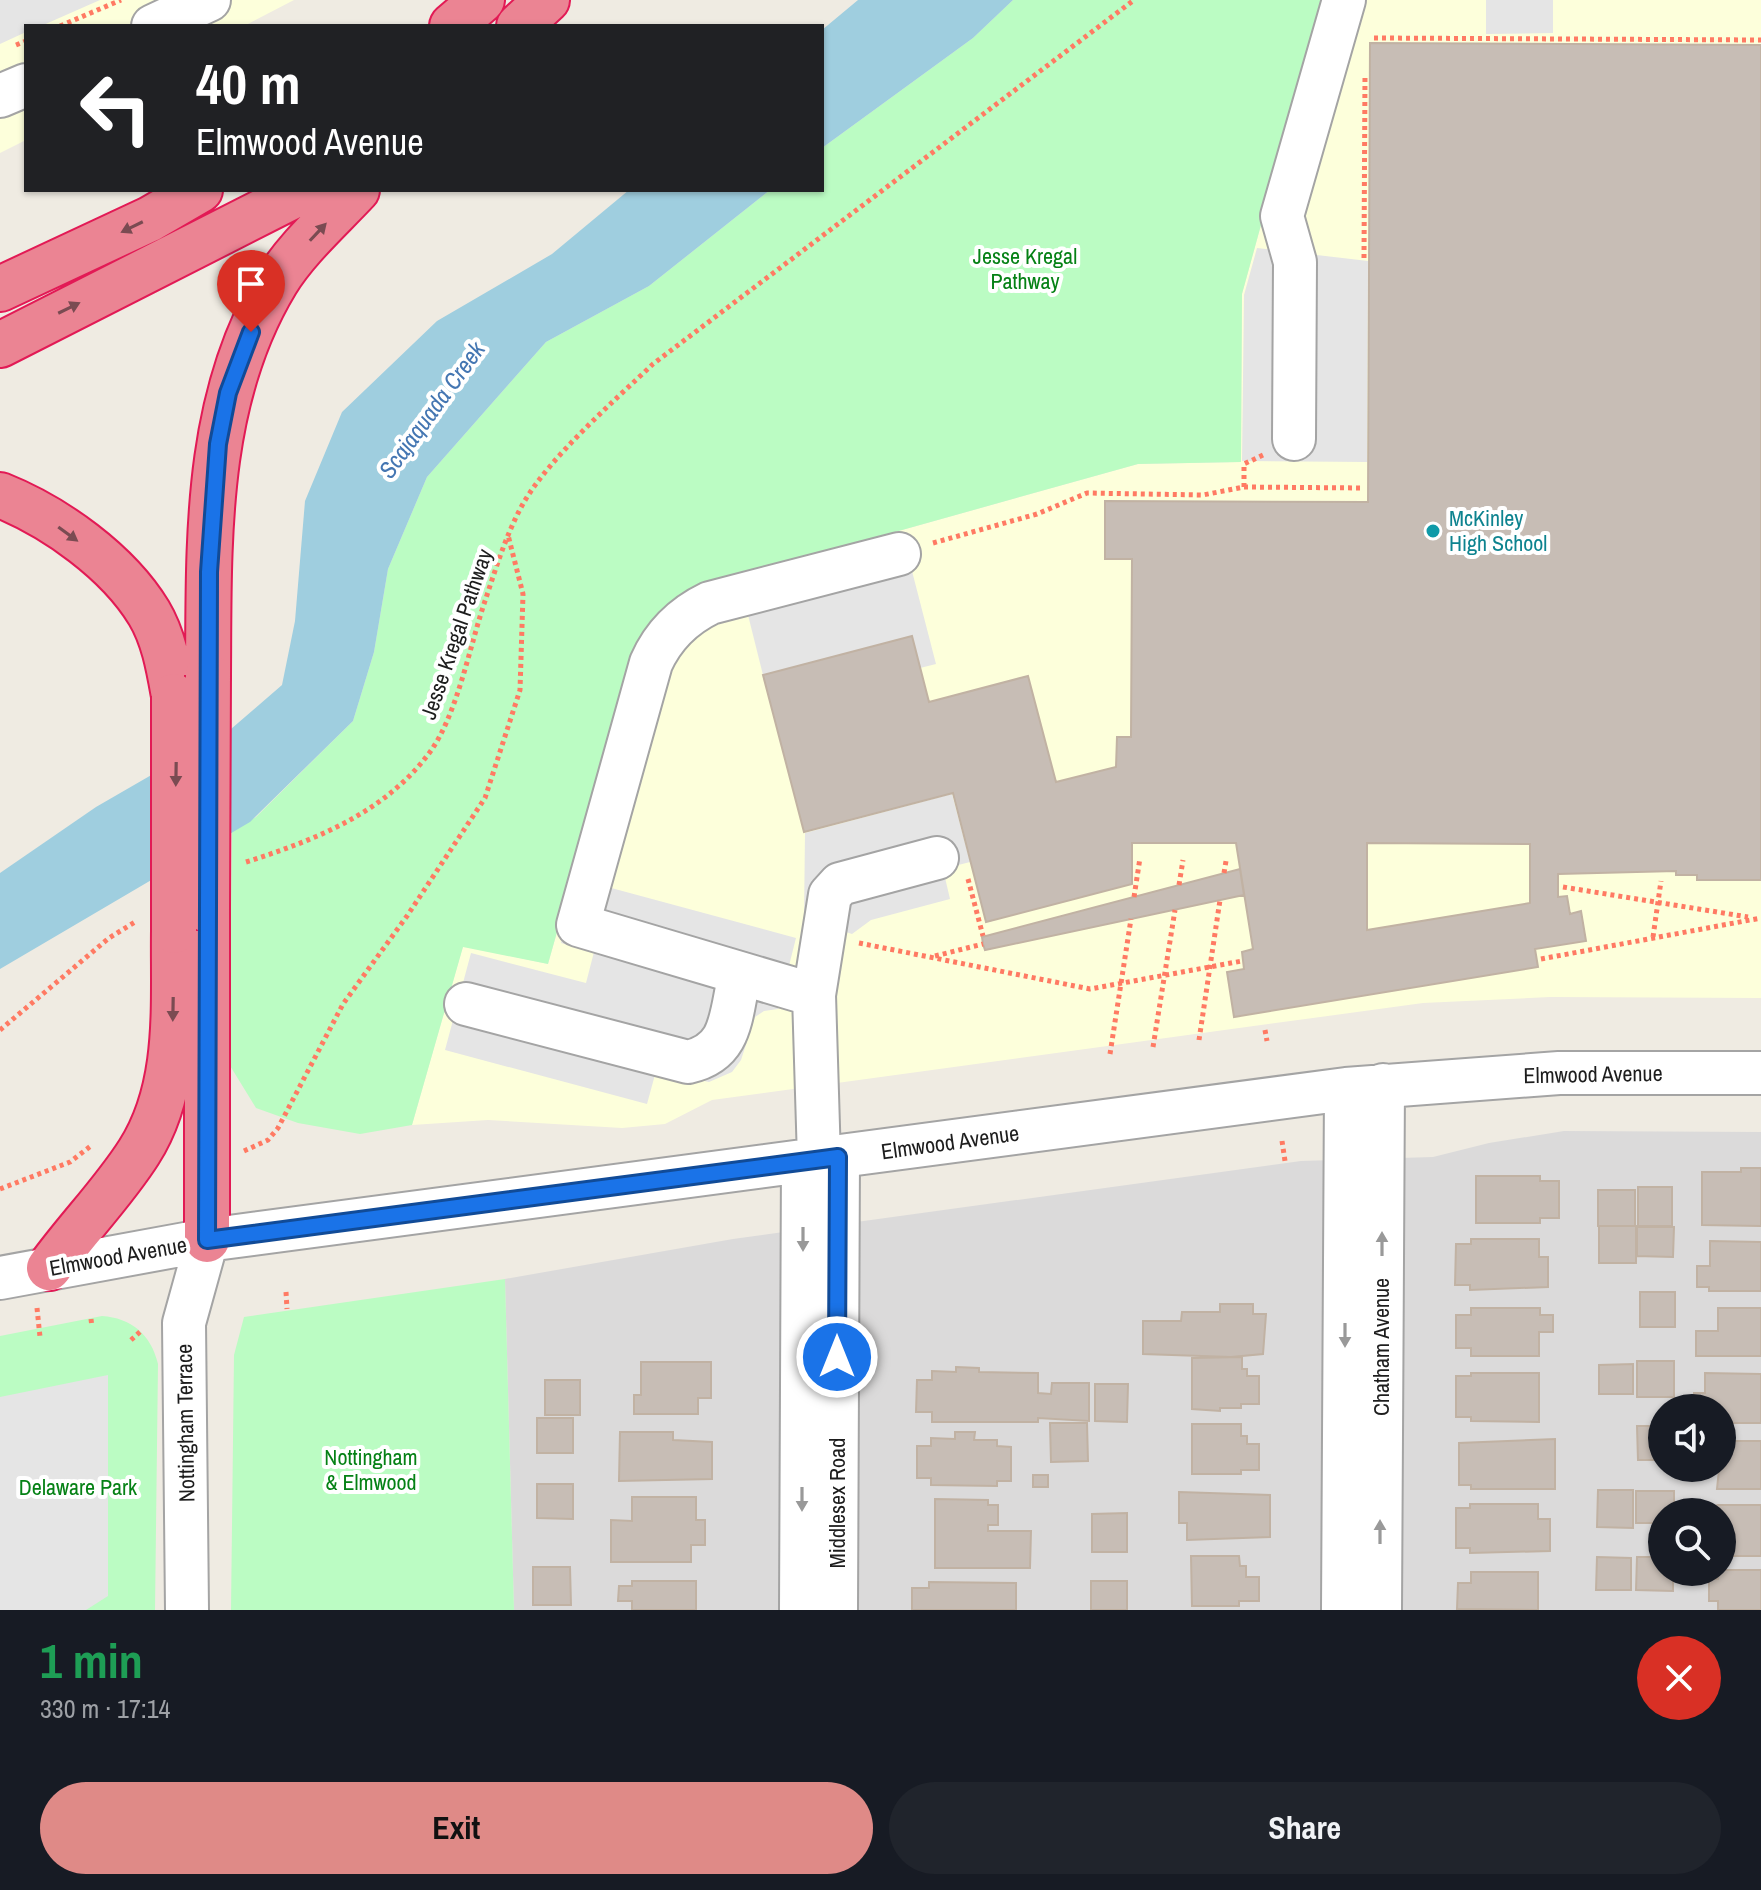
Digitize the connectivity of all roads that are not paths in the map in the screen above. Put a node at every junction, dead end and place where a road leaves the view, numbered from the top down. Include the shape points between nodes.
1 (209, 0) edge
2 (482, 0) edge
3 (547, 0) edge
4 (1344, 0) edge
5 (157, 24) edge
6 (454, 24) edge
7 (521, 24) edge
8 (24, 86) edge
9 (0, 96) edge
10 (197, 192) edge
11 (301, 192) edge
12 (355, 192) edge
13 (0, 289) edge
14 (0, 345) edge
15 (1294, 439) dead end
16 (0, 495) edge
17 (912, 550) road end
18 (191, 686) junction
19 (952, 864) road end
20 (176, 919) junction
21 (740, 974) junction
22 (814, 995) junction
23 (466, 1004) dead end
24 (1761, 1073) edge
25 (1364, 1087) junction
26 (820, 1159) junction
27 (207, 1240) junction
28 (49, 1268) junction
29 (0, 1278) edge
30 (187, 1610) edge
31 (801, 1610) edge
32 (836, 1610) edge
33 (1343, 1610) edge
34 (1380, 1610) edge

1 - 5 street
2 - 6 highway
3 - 7 highway
4 - 15 street via 1282,216 1295,262
8 - 9 street
10 -> 13 highway
14 -> 11 highway
18 -> 12 highway via 228,393 277,280
16 -> 18 highway via 49,520 123,579 150,614 166,654
17 - 21 street via 710,603 668,634 651,663 578,925
18 - 20 highway, bridge
19 - 22 street via 840,884 830,895
20 - 27 highway
20 -> 28 highway via 173,1043 164,1098 140,1151
21 - 22 street
21 - 23 street via 723,1043 706,1058 688,1062
22 - 26 street
24 - 25 street, Elmwood Avenue via 1559,1073
25 - 26 street, Elmwood Avenue
25 -> 33 street, Chatham Avenue
34 -> 25 street, Chatham Avenue
26 - 27 street, Elmwood Avenue
26 -> 31 street, Middlesex Road
26 - 32 street, Middlesex Road
27 - 28 street, Elmwood Avenue
27 - 30 street, Nottingham Terrace via 184,1323
28 - 29 street, Elmwood Avenue

